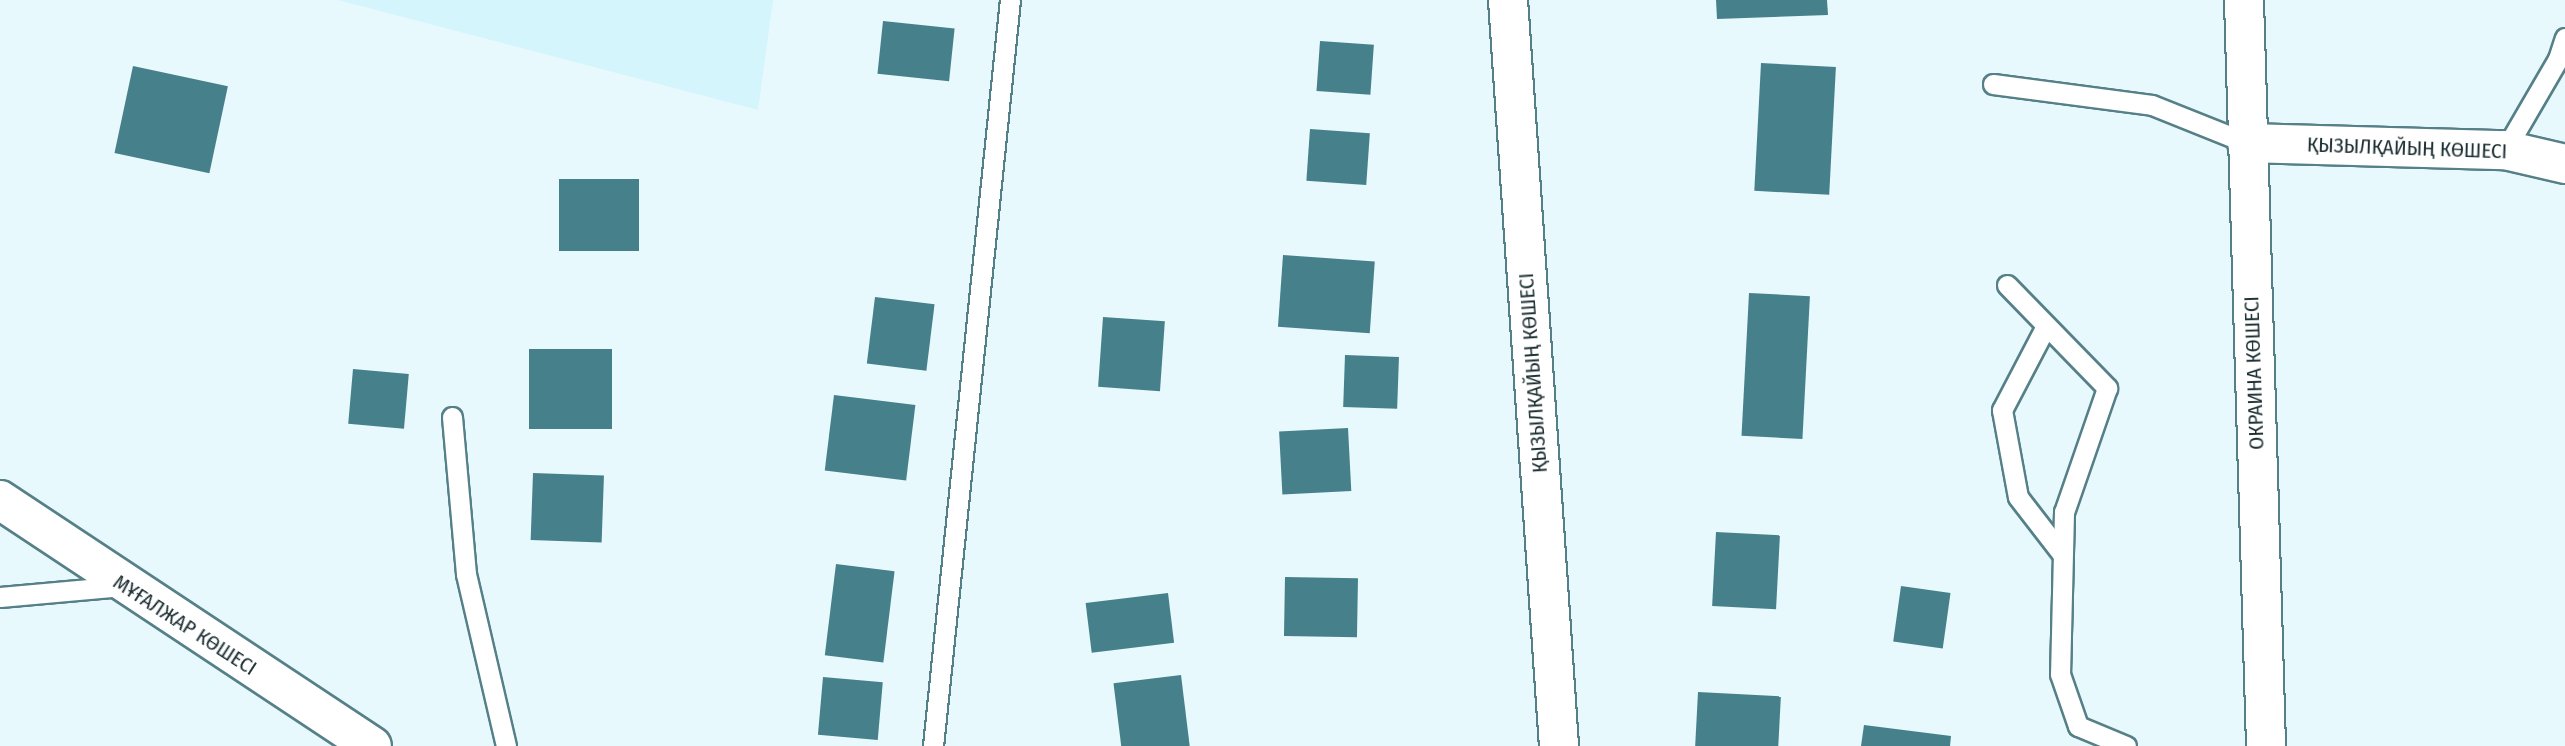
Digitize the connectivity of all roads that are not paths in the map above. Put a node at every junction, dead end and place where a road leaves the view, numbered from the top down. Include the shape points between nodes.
1 (1010, 0) edge
2 (1508, 0) edge
3 (2244, 0) edge
4 (2565, 38) edge
5 (1993, 84) dead end
6 (2247, 144) junction
7 (2505, 150) junction
8 (2565, 164) edge
9 (2007, 285) dead end
10 (2046, 326) junction
11 (452, 417) dead end
12 (0, 500) edge
13 (2062, 554) junction
14 (124, 586) junction
15 (0, 597) edge
16 (372, 746) edge
17 (506, 746) edge
18 (933, 746) edge
19 (1559, 746) edge
20 (2126, 746) edge
21 (2266, 746) edge

1 - 18 lane
2 - 19 street, ҚЫЗЫЛҚАЙЫҢ КӨШЕСІ
3 - 6 street, ОКРАИНА КӨШЕСІ
4 - 7 lane via 2558,59
5 - 6 lane via 2152,105
6 - 7 street, ҚЫЗЫЛҚАЙЫҢ КӨШЕСІ
6 - 21 street, ОКРАИНА КӨШЕСІ
7 - 8 street, ҚЫЗЫЛҚАЙЫҢ КӨШЕСІ
9 - 10 lane
10 - 13 lane via 2002,410 2018,497
10 - 13 lane via 2107,388 2064,512
11 - 17 lane via 467,574
12 - 14 street, МҰҒАЛЖАР КӨШЕСІ
13 - 20 lane via 2060,674 2078,726
14 - 15 lane
14 - 16 street, МҰҒАЛЖАР КӨШЕСІ

